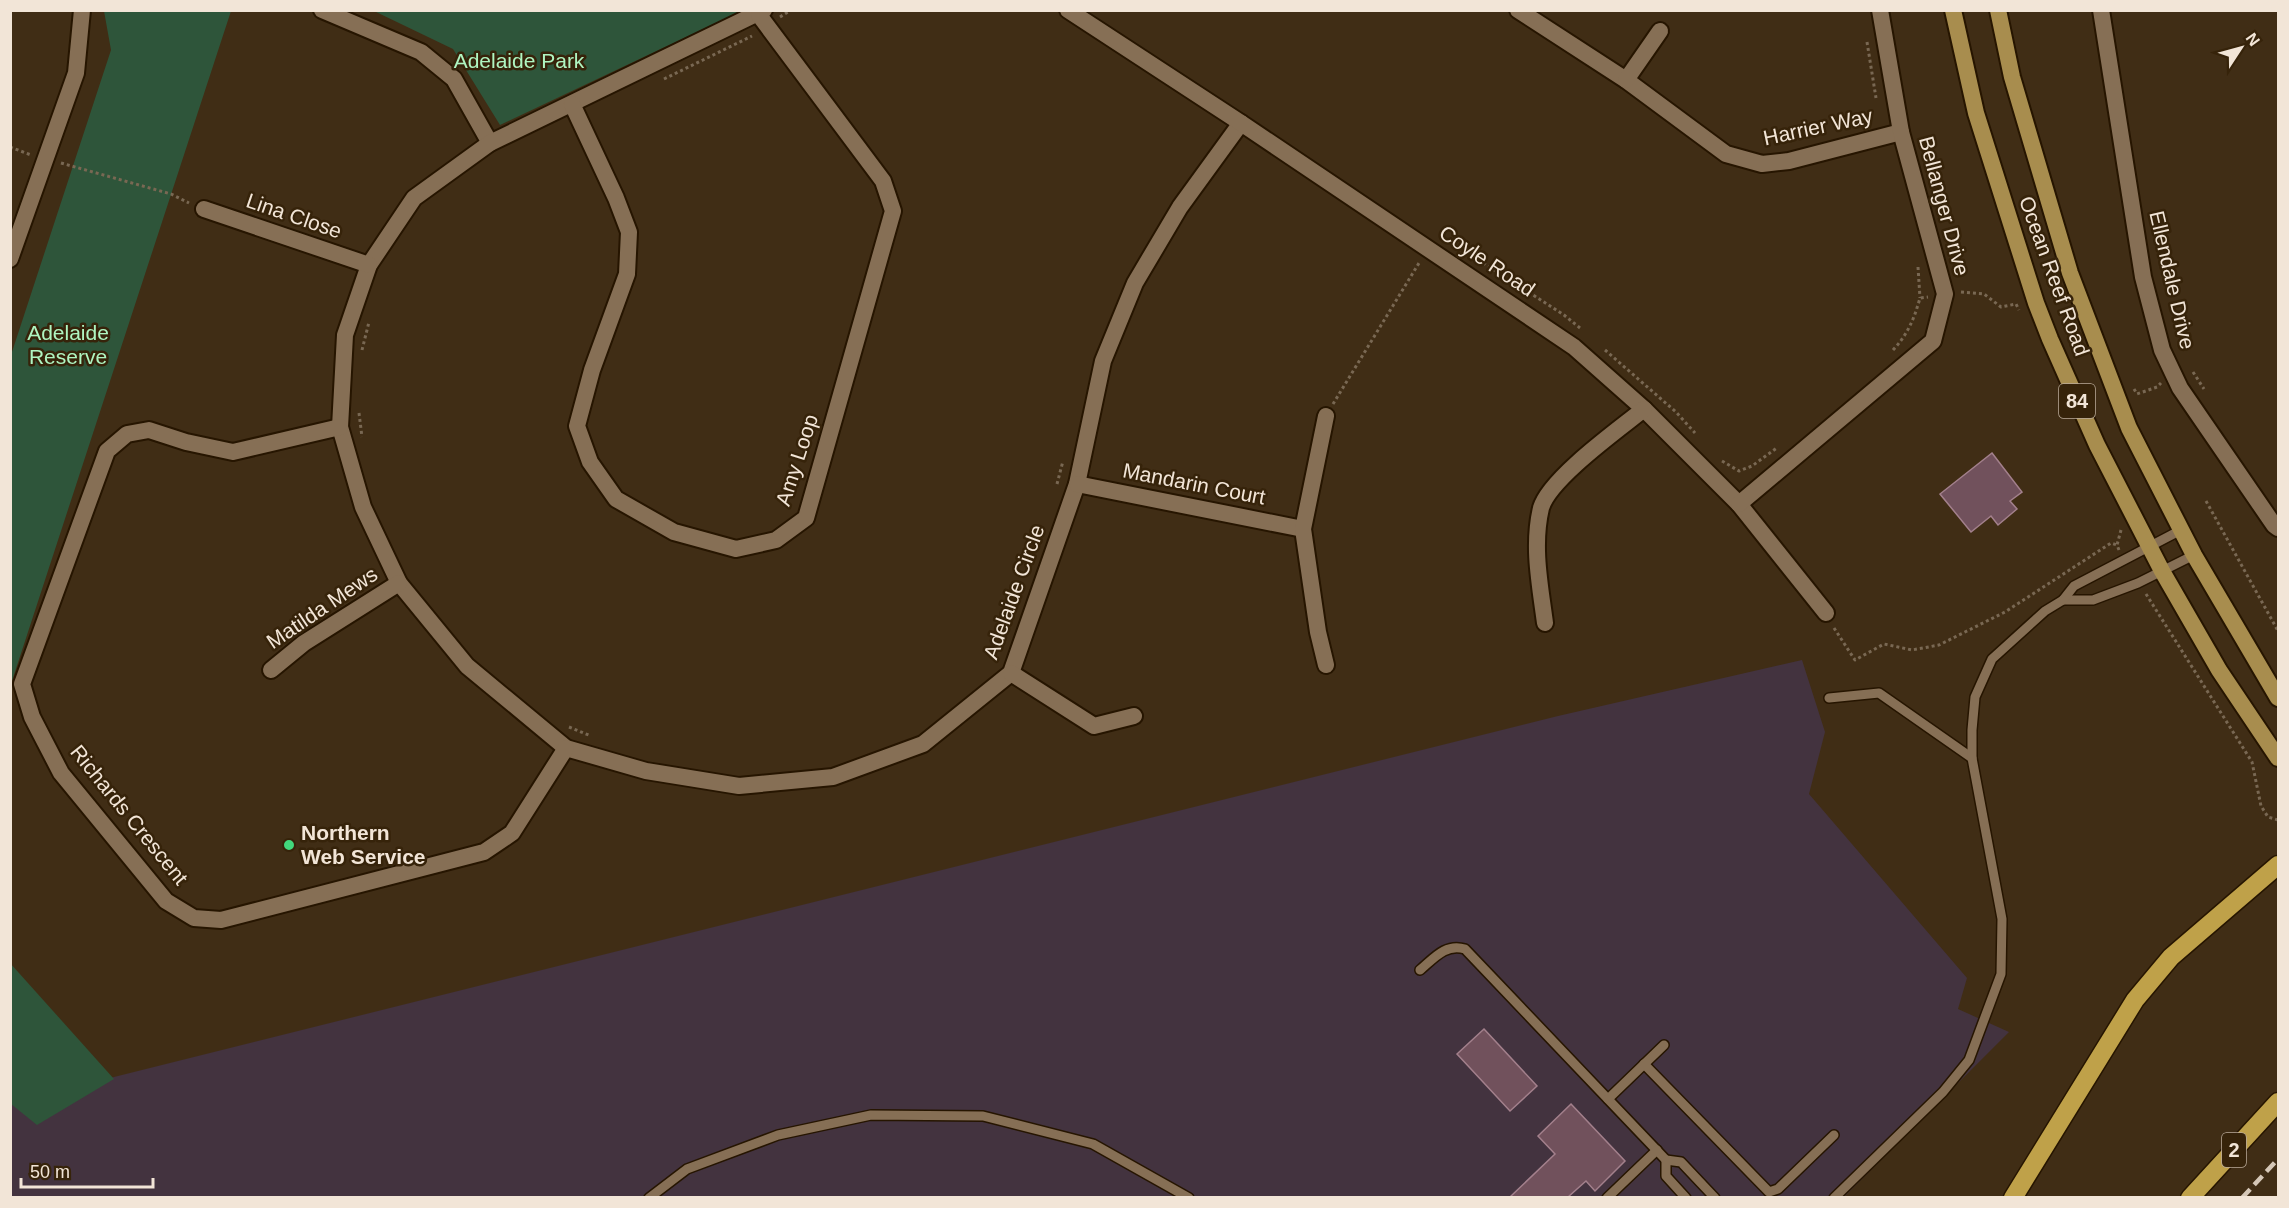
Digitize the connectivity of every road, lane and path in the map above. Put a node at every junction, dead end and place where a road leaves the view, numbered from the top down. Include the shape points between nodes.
1 (82, 10) edge
2 (322, 10) edge
3 (791, 10) edge
4 (1068, 10) edge
5 (1518, 10) edge
6 (1880, 10) edge
7 (1953, 10) edge
8 (1998, 10) edge
9 (2101, 10) edge
10 (764, 17) edge
11 (1660, 31) dead end
12 (662, 80) dead end
13 (1626, 80) junction
14 (572, 104) junction
15 (1241, 123) junction
16 (1901, 132) junction
17 (490, 143) junction
18 (10, 147) edge
19 (47, 160) junction
20 (204, 210) joint
21 (1428, 249) junction
22 (1466, 252) dead end
23 (10, 259) edge
24 (369, 265) junction
25 (1945, 294) junction
26 (2020, 312) dead end
27 (369, 322) dead end
28 (1587, 334) dead end
29 (1602, 347) dead end
30 (361, 356) dead end
31 (1887, 356) dead end
32 (2166, 378) dead end
33 (2132, 386) dead end
34 (358, 407) dead end
35 (1644, 409) junction
36 (1326, 416) joint
37 (340, 427) junction
38 (1697, 436) dead end
39 (1786, 441) dead end
40 (363, 447) dead end
41 (1065, 452) dead end
42 (1720, 460) dead end
43 (1077, 484) junction
44 (1057, 485) dead end
45 (2206, 501) dead end
46 (1739, 504) junction
47 (2122, 527) dead end
48 (2278, 528) edge
49 (1303, 529) junction
50 (2181, 530) junction
51 (2149, 547) junction
52 (2194, 555) junction
53 (2162, 571) junction
54 (399, 583) junction
55 (2063, 600) junction
56 (2150, 600) dead end
57 (1826, 613) joint
58 (1545, 623) dead end
59 (2278, 631) edge
60 (1326, 665) dead end
61 (271, 670) dead end
62 (1011, 673) junction
63 (2278, 697) edge
64 (1829, 698) dead end
65 (1134, 716) dead end
66 (563, 723) dead end
67 (592, 736) dead end
68 (566, 748) junction
69 (1972, 758) junction
70 (2278, 758) edge
71 (2278, 820) edge
72 (2278, 863) edge
73 (1420, 970) dead end
74 (1664, 1045) dead end
75 (1644, 1064) junction
76 (1608, 1099) junction
77 (2278, 1102) edge
78 (1834, 1135) dead end
79 (1657, 1150) junction
80 (1666, 1160) junction
81 (649, 1197) edge
82 (1189, 1197) edge
83 (1607, 1197) edge
84 (1686, 1197) edge
85 (1715, 1197) edge
86 (1834, 1197) edge
87 (2013, 1197) edge
88 (2190, 1197) edge

1 - 19 street via 76,73
2 - 17 street via 421,52 454,79
3 - 10 path
4 - 15 street, Coyle Road
5 - 13 street, Harrier Way
6 - 16 street, Bellanger Drive
7 - 51 main road, Ocean Reef Road / 84 via 1976,113 2036,303 2097,446
8 - 50 main road, Ocean Reef Road / 84 via 2012,77 2070,273 2129,428
9 - 48 street, Ellendale Drive via 2143,277 2162,350 2180,387
10 - 12 path via 747,39
10 - 14 street, Adelaide Circle
10 - 14 street, Amy Loop via 883,181 893,211 806,518 776,540 736,549 674,532 616,499 590,462 577,426 592,370 627,274 629,232
11 - 13 street
13 - 16 street, Harrier Way via 1726,154 1762,164 1789,161
14 - 17 street, Adelaide Circle
15 - 21 street, Coyle Road
15 - 43 street, Adelaide Circle via 1180,207 1135,283 1102,361
16 - 25 street, Bellanger Drive
17 - 24 street, Adelaide Circle via 414,198
18 - 19 path
19 - 20 path via 171,194
19 - 23 street
20 - 24 street, Lina Close
21 - 35 street, Coyle Road via 1574,347
21 - 36 path
22 - 28 path
24 - 37 street, Adelaide Circle via 345,335
25 - 26 path via 1984,294 2001,307 2016,304
25 - 31 path via 1920,298 1914,320
25 - 46 street, Bellanger Drive via 1933,341
27 - 30 path
29 - 38 path via 1676,412
32 - 33 path via 2157,387 2137,394
34 - 40 path
35 - 46 street, Coyle Road
35 - 58 street via 1573,466 1542,506 1536,557
36 - 49 street
37 - 54 street, Adelaide Circle via 363,507
37 - 68 street, Richards Crescent via 233,452 149,430 127,434 107,451 22,684 32,717 61,772 166,901 194,918 221,920 484,852 512,833
39 - 42 path via 1739,471
41 - 44 path
43 - 49 street, Mandarin Court
43 - 62 street, Adelaide Circle
45 - 59 path
46 - 57 street, Coyle Road
47 - 57 path via 2118,545 2111,543 2004,612 1939,645 1912,650 1884,644 1855,660
49 - 60 street
50 - 51 lane
50 - 52 main road, Ocean Reef Road / 84
51 - 53 main road, Ocean Reef Road / 84
51 - 55 lane via 2074,586
52 - 53 lane
52 - 63 main road, Ocean Reef Road / 84
53 - 55 lane via 2093,600
53 - 70 main road, Ocean Reef Road / 84 via 2219,670
54 - 61 street, Matilda Mews via 304,643
54 - 68 street, Adelaide Circle via 467,666
55 - 69 lane via 1992,658 1975,697
56 - 71 path via 2252,762 2261,806 2268,818
62 - 65 street via 1094,726
62 - 68 street, Adelaide Circle via 923,744 833,777 739,786 646,771
64 - 69 lane via 1879,693
66 - 67 path
69 - 86 lane via 2002,919 2001,974 1969,1060 1943,1092
72 - 87 highway via 2171,957 2135,1000
73 - 76 lane via 1448,948 1465,949
74 - 75 lane
75 - 76 lane
75 - 78 lane via 1769,1192 1778,1189
76 - 79 lane
77 - 88 highway, 2
79 - 80 lane
79 - 83 lane
80 - 84 lane via 1666,1176
80 - 85 lane via 1681,1162
81 - 82 lane via 687,1169 778,1135 871,1115 983,1116 1093,1144

